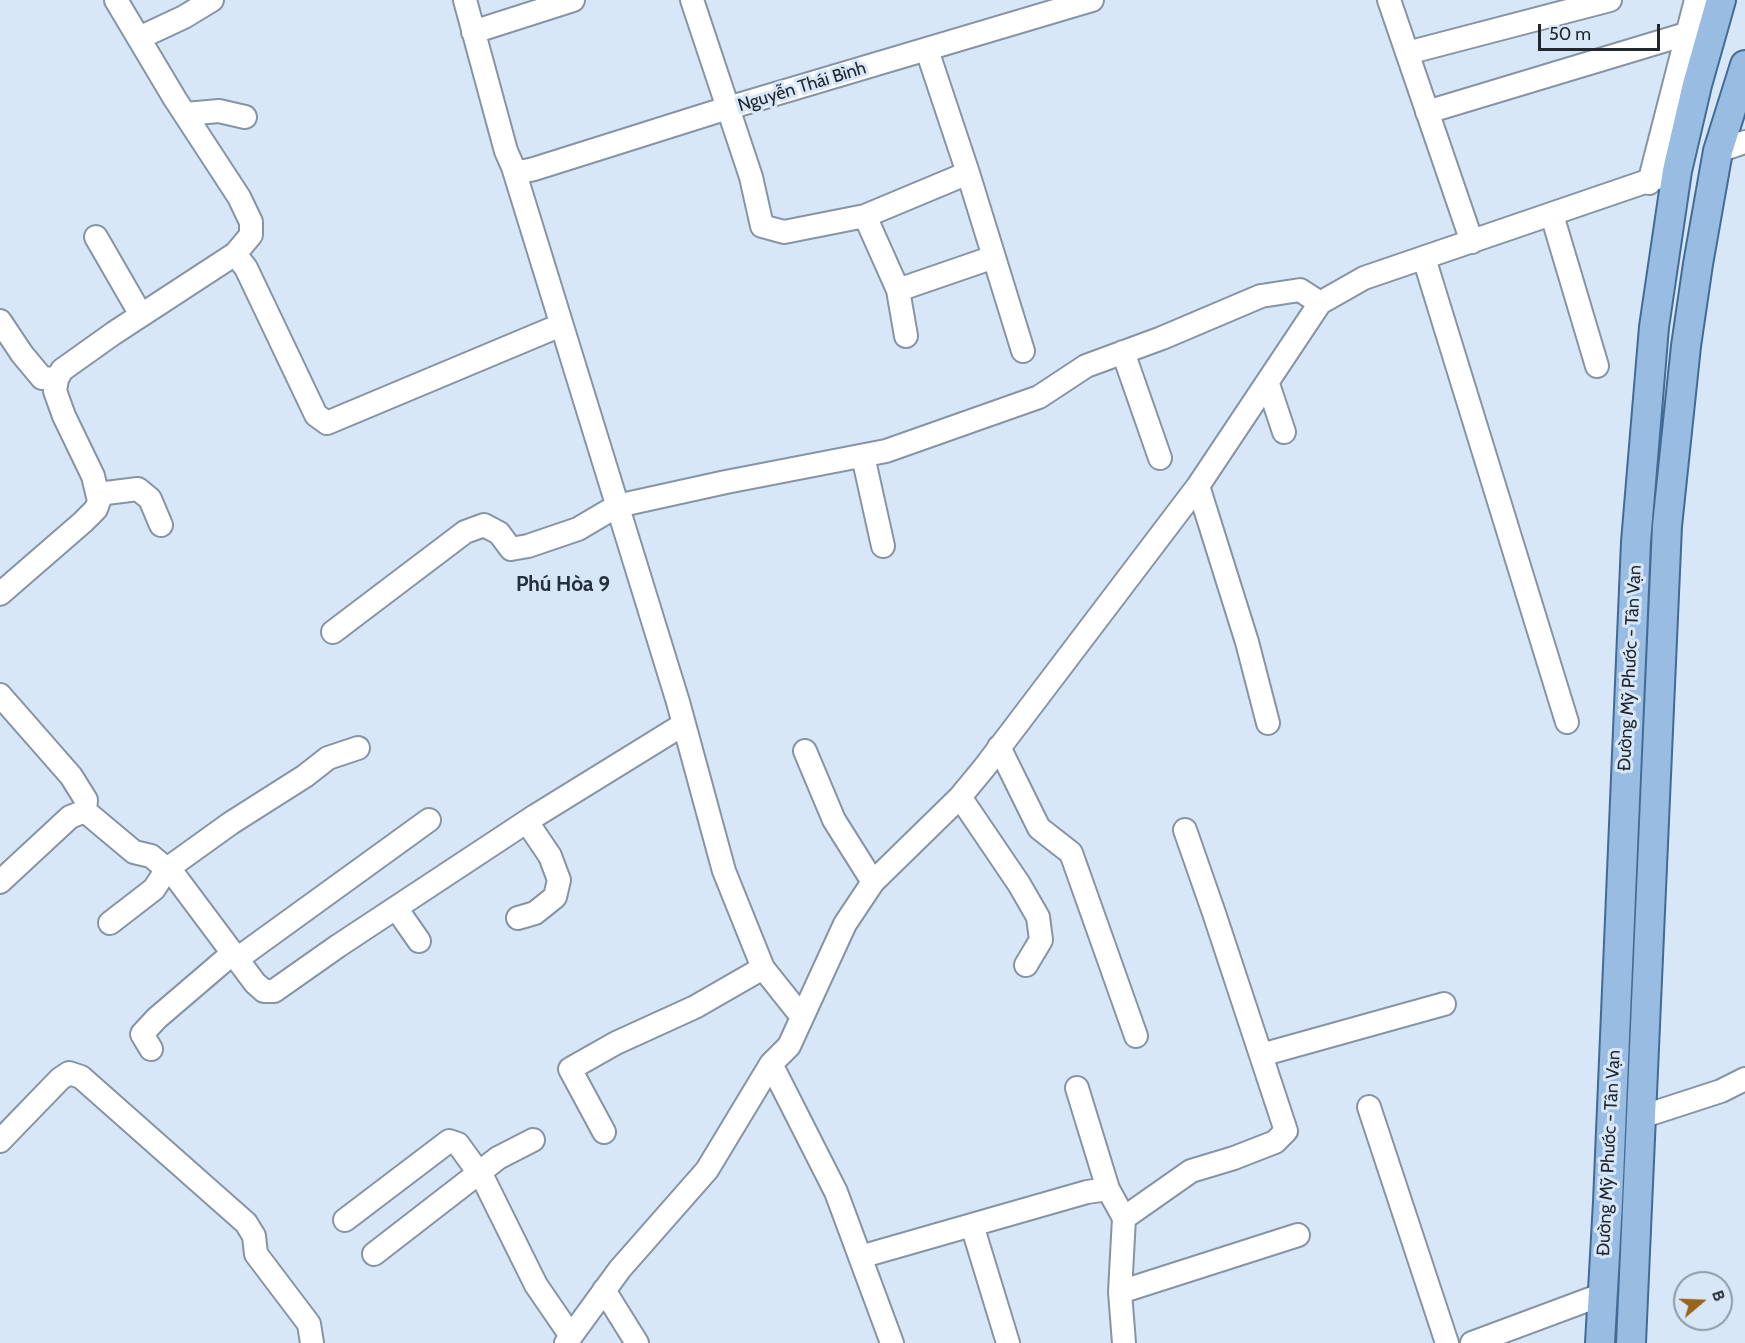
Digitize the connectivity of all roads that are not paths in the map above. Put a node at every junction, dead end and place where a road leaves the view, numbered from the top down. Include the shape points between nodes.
1 (116, 0) edge
2 (212, 0) edge
3 (465, 0) edge
4 (573, 0) edge
5 (692, 0) edge
6 (1092, 0) edge
7 (1389, 0) edge
8 (1610, 0) edge
9 (1696, 0) edge
10 (1721, 0) edge
11 (473, 32) junction
12 (1686, 34) junction
13 (139, 38) junction
14 (927, 50) junction
15 (1407, 53) junction
16 (1745, 65) edge
17 (728, 108) junction
18 (1427, 112) junction
19 (185, 114) junction
20 (245, 117) dead end
21 (1745, 142) edge
22 (1718, 151) junction
23 (513, 167) junction
24 (1677, 171) junction
25 (968, 173) junction
26 (1649, 183) junction
27 (1552, 215) junction
28 (865, 216) junction
29 (96, 237) dead end
30 (1472, 242) junction
31 (235, 254) junction
32 (994, 257) junction
33 (1424, 258) junction
34 (897, 290) junction
35 (1320, 303) junction
36 (141, 315) junction
37 (0, 321) edge
38 (561, 325) junction
39 (906, 336) dead end
40 (1023, 351) dead end
41 (1124, 352) junction
42 (1597, 366) dead end
43 (57, 379) junction
44 (1268, 384) junction
45 (1284, 432) dead end
46 (863, 456) junction
47 (1160, 458) dead end
48 (1198, 486) junction
49 (98, 494) junction
50 (617, 506) junction
51 (161, 525) dead end
52 (883, 546) dead end
53 (0, 594) edge
54 (333, 632) dead end
55 (0, 695) edge
56 (1567, 722) dead end
57 (1269, 723) dead end
58 (684, 724) junction
59 (999, 747) junction
60 (358, 748) dead end
61 (805, 751) dead end
62 (960, 796) junction
63 (85, 811) junction
64 (429, 820) dead end
65 (527, 822) junction
66 (1185, 830) dead end
67 (167, 869) junction
68 (0, 882) edge
69 (873, 882) junction
70 (396, 908) junction
71 (518, 918) dead end
72 (110, 923) dead end
73 (419, 941) dead end
74 (235, 956) junction
75 (1026, 965) dead end
76 (763, 968) junction
77 (1444, 1004) dead end
78 (802, 1017) junction
79 (1136, 1036) dead end
80 (151, 1049) dead end
81 (1262, 1055) junction
82 (771, 1064) junction
83 (1745, 1079) edge
84 (1077, 1088) dead end
85 (1369, 1107) dead end
86 (1641, 1117) junction
87 (604, 1132) dead end
88 (533, 1140) dead end
89 (0, 1141) edge
90 (479, 1173) junction
91 (1108, 1189) junction
92 (1124, 1218) junction
93 (345, 1220) dead end
94 (972, 1225) junction
95 (1298, 1235) dead end
96 (374, 1254) dead end
97 (860, 1257) junction
98 (604, 1290) junction
99 (1120, 1292) junction
100 (1602, 1295) junction
101 (568, 1339) edge
102 (312, 1343) edge
103 (637, 1343) edge
104 (892, 1343) edge
105 (1008, 1343) edge
106 (1124, 1343) edge
107 (1447, 1343) edge
108 (1472, 1343) edge
109 (1600, 1343) edge
110 (1631, 1343) edge

1 - 13 street
2 - 13 street
3 - 11 street
4 - 11 street
5 - 17 street
6 - 14 street, Nguyễn Thái Bình
7 - 15 street
8 - 15 street
9 - 12 street
10 - 24 main road, Đường Mỹ Phước - Tân Vạn
11 - 23 street
12 - 18 street
12 - 26 street
13 - 19 street
14 - 17 street, Nguyễn Thái Bình
14 - 25 street
15 - 18 street
16 - 22 main road, Đường Mỹ Phước - Tân Vạn
17 - 23 street, Nguyễn Thái Bình via 534,169 521,172
17 - 28 street via 762,226 784,232
18 - 30 street
19 - 20 street via 219,111
19 - 31 street via 251,222 251,235
21 - 22 street
22 - 86 main road, Đường Mỹ Phước - Tân Vạn via 1686,346 1667,526
23 - 38 street
24 - 26 street
24 - 100 main road, Đường Mỹ Phước - Tân Vạn via 1654,327 1636,542
25 - 28 street
25 - 32 street
26 - 27 street
27 - 30 street
27 - 42 street
28 - 34 street
29 - 36 street
30 - 33 street
31 - 36 street
31 - 38 street via 246,268 316,416 327,423
32 - 34 street
32 - 40 street
33 - 35 street via 1364,278
33 - 56 street
34 - 39 street
35 - 41 street via 1300,290 1261,296
35 - 44 street
36 - 43 street via 74,360
37 - 43 street via 42,378
38 - 50 street
41 - 46 street via 1086,366 1039,397
41 - 47 street
43 - 49 street via 55,392
44 - 45 street
44 - 48 street
46 - 50 street
46 - 52 street
48 - 57 street
48 - 59 street
49 - 51 street via 138,489 150,499
49 - 53 street via 96,509
50 - 54 street via 578,528 511,549 499,533 484,525 465,532
50 - 58 street
55 - 63 street via 71,776 86,800
58 - 65 street
58 - 76 street via 724,871
59 - 62 street
59 - 79 street via 1039,828 1071,853
60 - 67 street via 328,758
61 - 69 street via 834,820
62 - 69 street
62 - 75 street via 1038,917 1041,940
63 - 67 street via 134,852 151,856
63 - 68 street via 70,817
64 - 74 street
65 - 70 street
65 - 71 street via 550,856 559,880 555,897 535,913
66 - 81 street
67 - 72 street via 154,889
67 - 74 street
69 - 78 street via 845,924
70 - 73 street
70 - 74 street via 274,991 264,991 255,983
74 - 80 street via 142,1034
76 - 78 street
76 - 87 street via 696,1007 570,1068
77 - 81 street
78 - 82 street via 789,1046
81 - 92 street via 1286,1131 1275,1142 1191,1171
82 - 97 street via 836,1192
82 - 98 street via 707,1170
83 - 86 street via 1721,1091
84 - 91 street
85 - 107 street
86 - 110 main road, Đường Mỹ Phước - Tân Vạn
88 - 90 street
89 - 102 street via 60,1079 69,1074 81,1077 246,1223 254,1236 256,1254 309,1324
90 - 93 street via 458,1144 448,1141
90 - 96 street
90 - 101 street
91 - 92 street
91 - 94 street
92 - 99 street
94 - 97 street
94 - 105 street
95 - 99 street
97 - 104 street
98 - 101 street
98 - 103 street
99 - 106 street
100 - 108 street
100 - 109 main road, Đường Mỹ Phước - Tân Vạn

